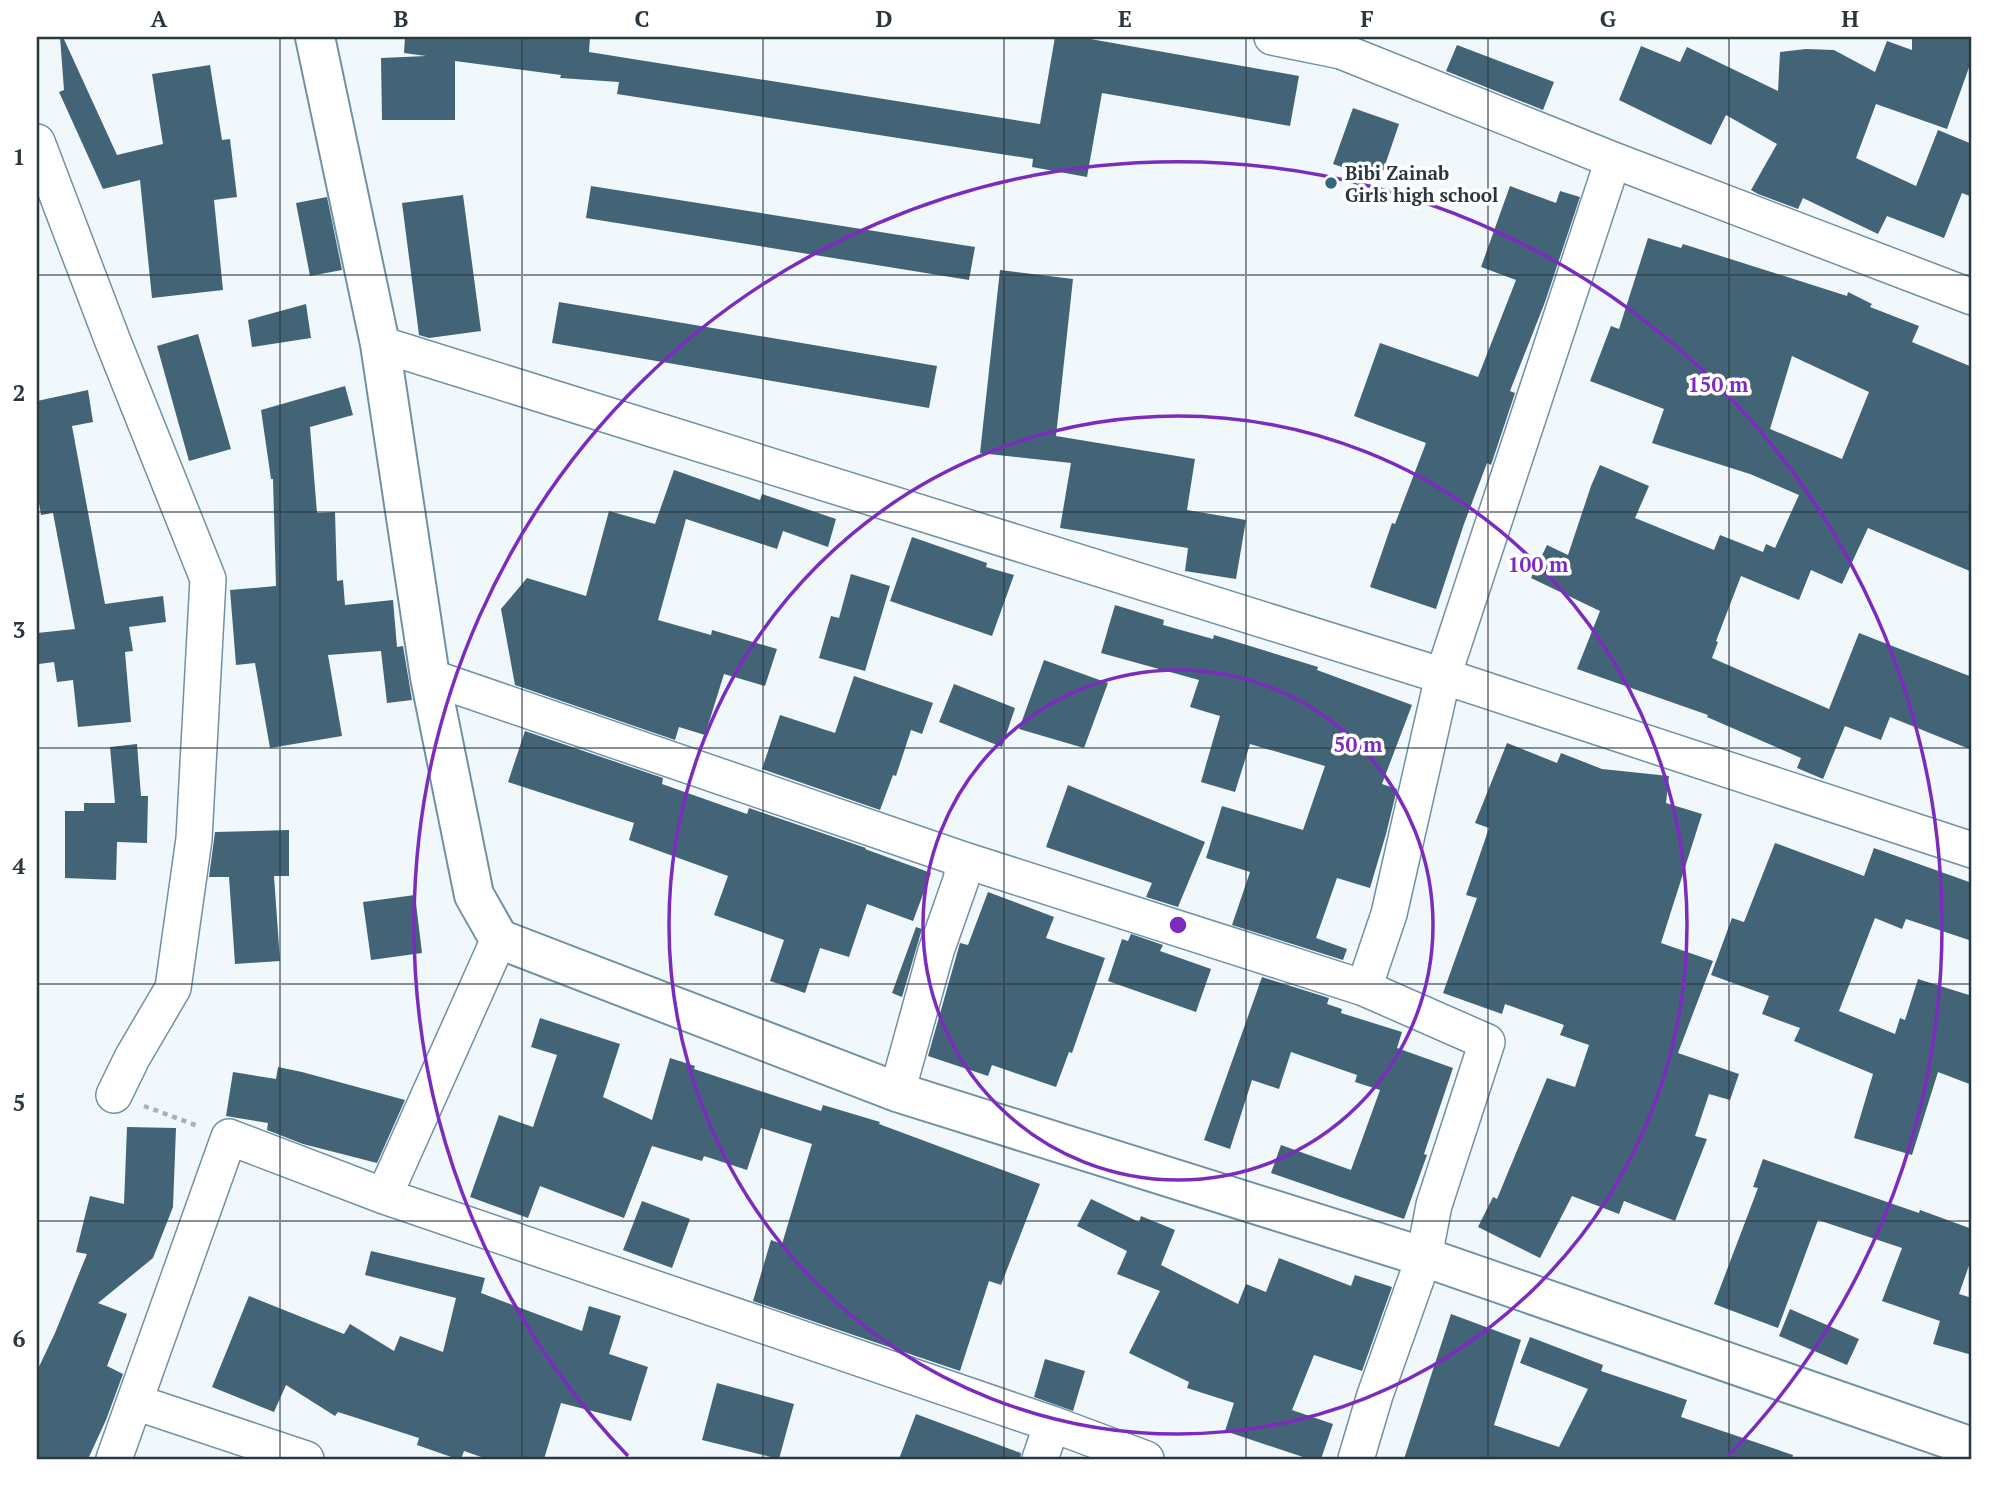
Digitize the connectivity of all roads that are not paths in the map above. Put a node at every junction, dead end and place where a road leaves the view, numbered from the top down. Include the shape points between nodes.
1 (315, 37) edge
2 (1272, 37) edge
3 (1342, 44) edge
4 (37, 142) edge
5 (1613, 160) junction
6 (1972, 296) edge
7 (380, 344) junction
8 (1443, 676) junction
9 (430, 677) junction
10 (1972, 850) edge
11 (964, 860) junction
12 (499, 939) junction
13 (1364, 988) junction
14 (897, 1092) junction
15 (114, 1095) road end
16 (384, 1196) junction
17 (1424, 1257) junction
18 (135, 1402) junction
19 (1052, 1424) junction
20 (1972, 1447) edge
21 (114, 1459) edge
22 (306, 1459) edge
23 (1040, 1459) edge
24 (1146, 1459) edge
25 (1356, 1459) edge

1 - 7 main road
2 - 3 street
3 - 5 street
4 - 15 street via 208,579 194,839 173,988
5 - 6 street
5 - 8 street
7 - 8 street
7 - 9 main road
8 - 10 street
8 - 13 street via 1389,914
9 - 11 street
9 - 12 main road via 474,895
11 - 13 street
11 - 14 street
12 - 14 main road
12 - 16 street
13 - 17 street via 1487,1042 1434,1205
14 - 17 main road
16 - 18 street via 229,1138
16 - 19 street
17 - 20 main road
17 - 25 street
18 - 21 street
18 - 22 street
19 - 23 street
19 - 24 street

